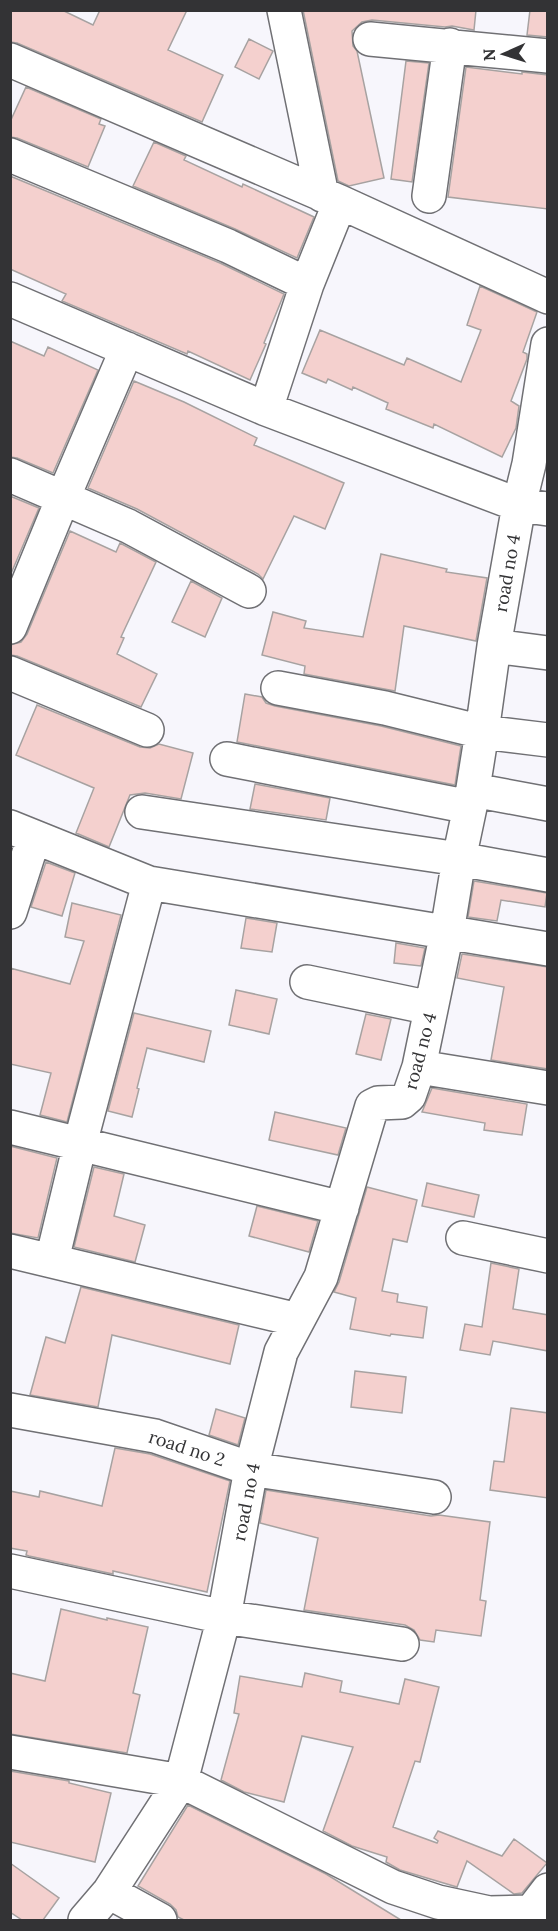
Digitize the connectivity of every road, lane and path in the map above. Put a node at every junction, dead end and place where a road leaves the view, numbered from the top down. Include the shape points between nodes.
1 (284, 10) edge
2 (370, 39) dead end
3 (450, 45) junction
4 (548, 56) edge
5 (10, 60) edge
6 (10, 155) edge
7 (429, 196) dead end
8 (331, 198) junction
9 (307, 284) junction
10 (548, 297) edge
11 (10, 299) edge
12 (548, 345) edge
13 (127, 349) junction
14 (266, 409) junction
15 (10, 475) edge
16 (63, 498) junction
17 (533, 507) edge
18 (249, 591) dead end
19 (10, 627) edge
20 (494, 646) junction
21 (548, 654) edge
22 (10, 673) edge
23 (278, 688) dead end
24 (147, 730) dead end
25 (482, 732) junction
26 (548, 740) edge
27 (227, 759) dead end
28 (471, 798) junction
29 (548, 804) edge
30 (142, 812) dead end
31 (22, 832) edge
32 (459, 859) junction
33 (548, 875) edge
34 (149, 883) junction
35 (10, 912) edge
36 (447, 932) junction
37 (548, 949) edge
38 (307, 982) dead end
39 (431, 1008) junction
40 (419, 1067) junction
41 (548, 1088) edge
42 (10, 1127) edge
43 (80, 1144) junction
44 (342, 1208) junction
45 (464, 1238) dead end
46 (10, 1251) edge
47 (548, 1256) edge
48 (52, 1260) junction
49 (298, 1320) junction
50 (10, 1410) edge
51 (251, 1469) junction
52 (434, 1497) dead end
53 (10, 1571) edge
54 (224, 1617) junction
55 (402, 1644) dead end
56 (10, 1752) edge
57 (181, 1781) junction
58 (108, 1892) junction
59 (541, 1908) edge
60 (86, 1920) edge
61 (160, 1920) edge

1 - 8 street
2 - 3 street
3 - 4 street
3 - 7 street
5 - 8 street
6 - 9 street via 228,246
8 - 9 street
8 - 10 street
9 - 14 street
11 - 13 street
12 - 17 street, road no 4 via 529,464
13 - 14 street
13 - 16 street
14 - 17 street
15 - 16 street
16 - 18 street via 128,526
16 - 19 street
17 - 20 street, road no 4
20 - 21 street
20 - 25 street, road no 4
22 - 24 street
23 - 25 street via 385,708
25 - 26 street
25 - 28 street, road no 4
27 - 28 street
28 - 29 street
28 - 32 street, road no 4
30 - 32 street
31 - 34 street
31 - 35 street
32 - 33 street
32 - 36 street, road no 4
34 - 36 street
34 - 43 street
36 - 37 street
36 - 39 street, road no 4
38 - 39 street
39 - 40 street, road no 4
40 - 41 street
40 - 44 street, road no 4 via 410,1096 402,1102 378,1102 372,1106
42 - 43 street
43 - 44 street
43 - 48 street
44 - 49 street, road no 4 via 321,1277
45 - 47 street
46 - 48 street
48 - 49 street
49 - 51 street, road no 4 via 281,1352
50 - 51 street, road no 2 via 155,1436
51 - 52 street, road no 2
51 - 54 street, road no 4
53 - 54 street
54 - 55 street
54 - 57 street, road no 4
56 - 57 street
57 - 58 street, road no 4
57 - 59 street via 393,1887 489,1913
58 - 60 street, road no 4
58 - 61 street

